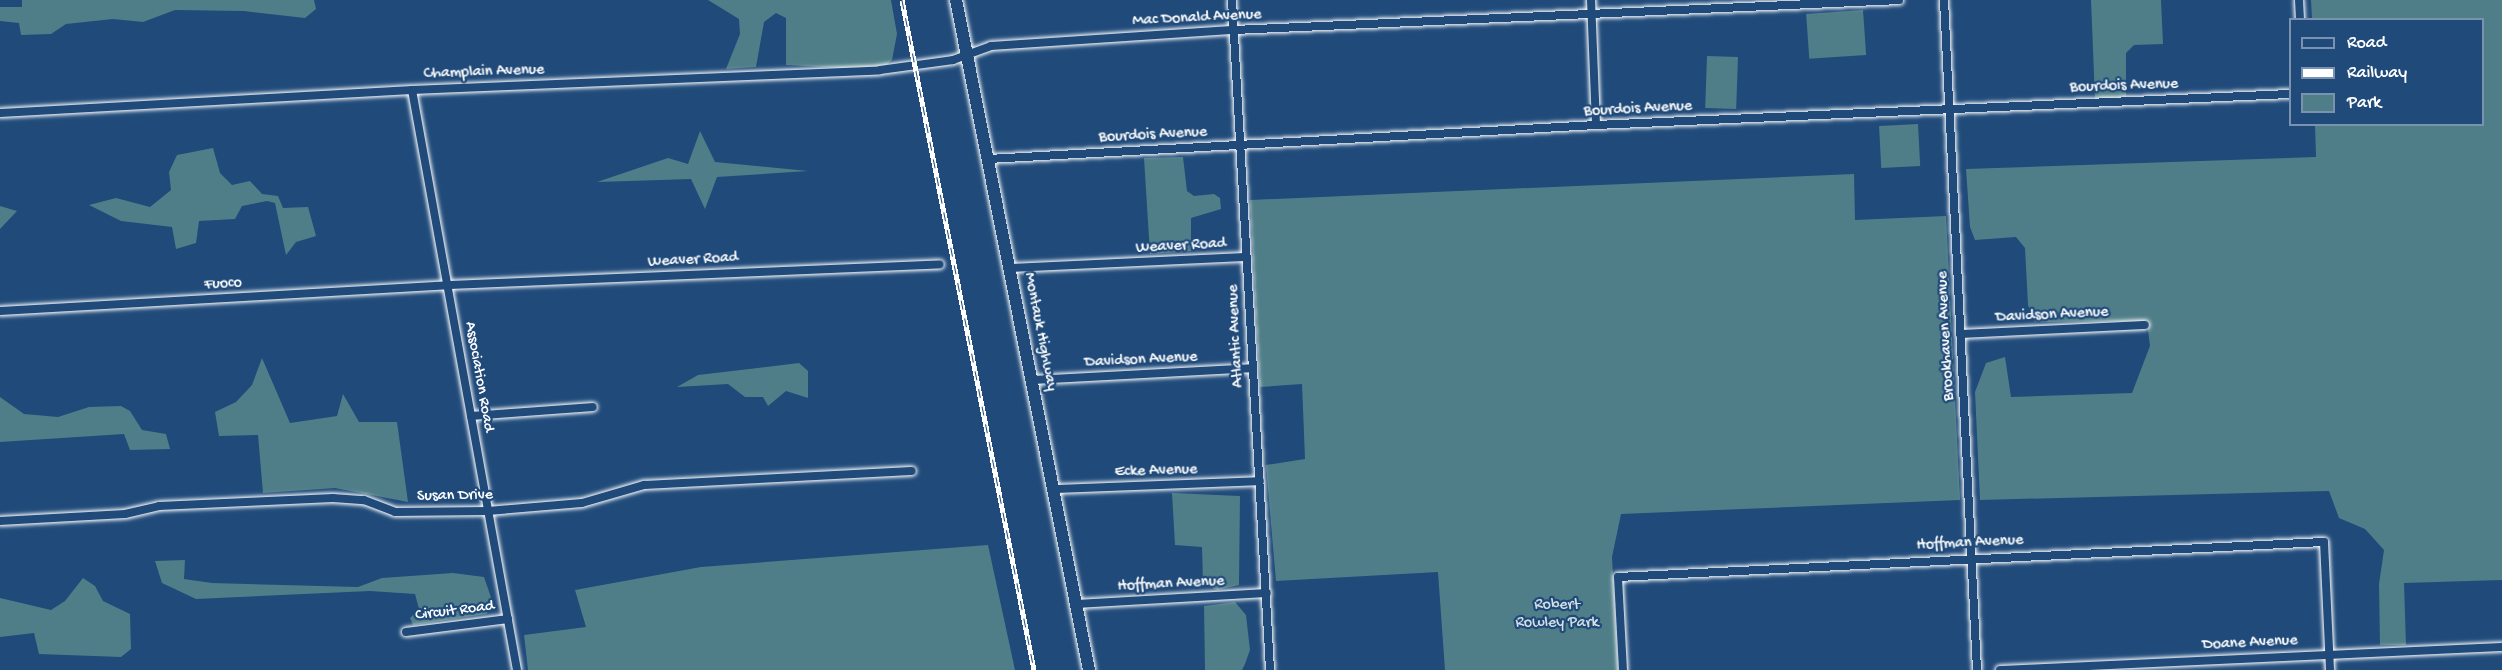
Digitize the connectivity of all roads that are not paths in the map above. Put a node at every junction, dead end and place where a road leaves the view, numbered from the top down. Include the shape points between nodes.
1 (956, 0) edge
2 (1232, 0) edge
3 (1591, 0) edge
4 (1899, 0) edge
5 (1944, 0) edge
6 (2299, 0) edge
7 (1592, 13) junction
8 (2300, 18) edge
9 (1234, 30) junction
10 (967, 53) junction
11 (412, 90) junction
12 (2289, 94) edge
13 (1949, 108) junction
14 (0, 113) edge
15 (1596, 125) junction
16 (1241, 144) junction
17 (988, 159) junction
18 (1246, 257) junction
19 (940, 264) dead end
20 (1010, 268) junction
21 (448, 285) junction
22 (0, 311) edge
23 (2145, 325) dead end
24 (1960, 334) junction
25 (1252, 368) junction
26 (1032, 380) junction
27 (593, 407) dead end
28 (471, 416) junction
29 (912, 471) dead end
30 (1260, 482) junction
31 (1054, 489) junction
32 (488, 511) junction
33 (0, 521) edge
34 (1971, 557) junction
35 (1267, 593) junction
36 (1076, 604) junction
37 (508, 619) junction
38 (406, 632) dead end
39 (2502, 647) edge
40 (2330, 654) junction
41 (517, 670) edge
42 (1089, 670) edge
43 (1270, 670) edge
44 (1623, 670) edge
45 (1977, 670) edge
46 (2000, 670) edge
47 (2330, 670) edge

1 - 10 main road, Montauk Highway
2 - 9 street, Atlantic Avenue
3 - 7 street
4 - 7 street, Mac Donald Avenue
5 - 13 street, Brookhaven Avenue
6 - 8 street
7 - 9 street, Mac Donald Avenue
7 - 15 street
9 - 10 street, Mac Donald Avenue via 984,46
9 - 16 street, Atlantic Avenue
10 - 11 street, Champlain Avenue via 953,60 892,70
10 - 17 main road, Montauk Highway
11 - 14 street, Champlain Avenue
11 - 21 street, Association Road
12 - 13 street, Bourdois Avenue
13 - 15 street, Bourdois Avenue
13 - 24 street, Brookhaven Avenue
15 - 16 street, Bourdois Avenue
16 - 17 street, Bourdois Avenue
16 - 18 street, Atlantic Avenue
17 - 20 main road, Montauk Highway
18 - 20 street, Weaver Road
18 - 25 street, Atlantic Avenue
19 - 21 street, Weaver Road
20 - 26 main road, Montauk Highway
21 - 22 street, Fuoco
21 - 28 street, Association Road
23 - 24 street, Davidson Avenue
24 - 34 street, Brookhaven Avenue
25 - 26 street, Davidson Avenue
25 - 30 street, Atlantic Avenue
26 - 31 main road, Montauk Highway
27 - 28 street
28 - 32 street, Association Road
29 - 32 street, Susan Drive via 644,485 582,503
30 - 31 street, Ecke Avenue
30 - 35 street, Atlantic Avenue
31 - 36 main road, Montauk Highway
32 - 33 street, Susan Drive via 395,512 364,500 333,498 159,506 125,514
32 - 37 street, Association Road
34 - 40 street, Hoffman Avenue via 2324,542
34 - 44 street, Hoffman Avenue via 1618,577
34 - 45 street, Brookhaven Avenue
35 - 36 street, Hoffman Avenue
35 - 43 street, Atlantic Avenue
36 - 42 main road, Montauk Highway
37 - 38 street, Circuit Road
37 - 41 street, Association Road
39 - 40 street, Doane Avenue
40 - 46 street, Doane Avenue
40 - 47 street

